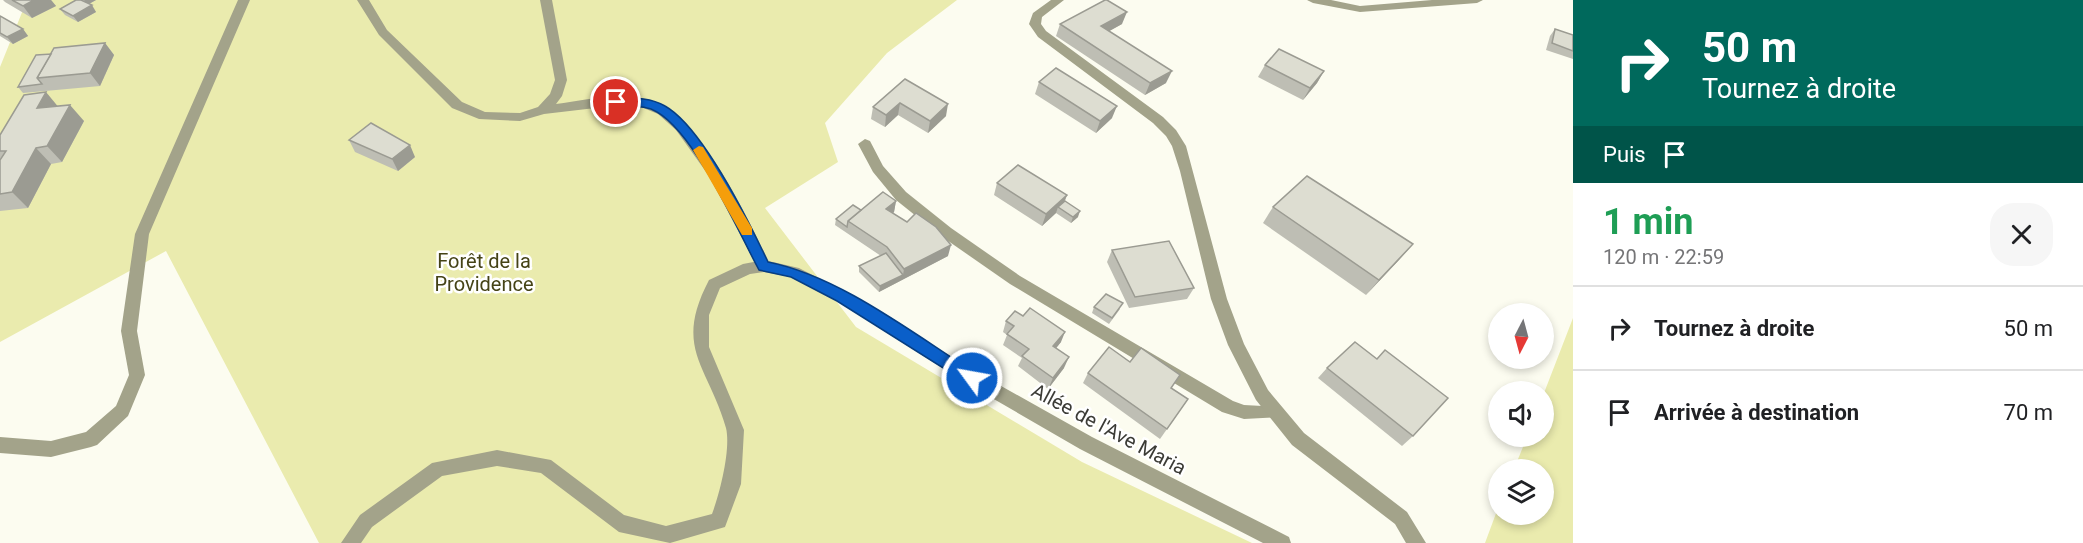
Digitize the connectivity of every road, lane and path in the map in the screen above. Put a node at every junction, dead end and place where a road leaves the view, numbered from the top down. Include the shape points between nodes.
1 (244, 0) edge
2 (363, 0) edge
3 (546, 0) edge
4 (1058, 0) edge
5 (1313, 0) edge
6 (1477, 0) edge
7 (543, 110) junction
8 (865, 144) dead end
9 (764, 266) junction
10 (1274, 412) junction
11 (0, 445) edge
12 (350, 543) edge
13 (1282, 543) edge
14 (1418, 543) edge

1 - 11 street via 142,234 129,331 137,375 122,411 91,440 51,449
2 - 7 street via 383,32 457,105 484,116 520,117
3 - 7 street via 561,80 556,96
4 - 10 street via 1037,15 1035,24 1042,34 1158,120 1179,146 1219,299 1236,345
5 - 6 street via 1360,9
7 - 9 street via 616,102 643,102 662,109 688,134 740,218
8 - 10 street via 878,169 901,196 1015,280 1228,407 1244,412
9 - 12 street, Allée de l'Ave Maria via 748,268 714,284 701,315 701,347 735,430 732,484 719,521 666,535 619,523 545,466 496,458 438,469 366,521
9 - 13 street, Allée de l'Ave Maria via 794,272 842,297 972,378 1086,442
10 - 14 street via 1298,439 1401,518

